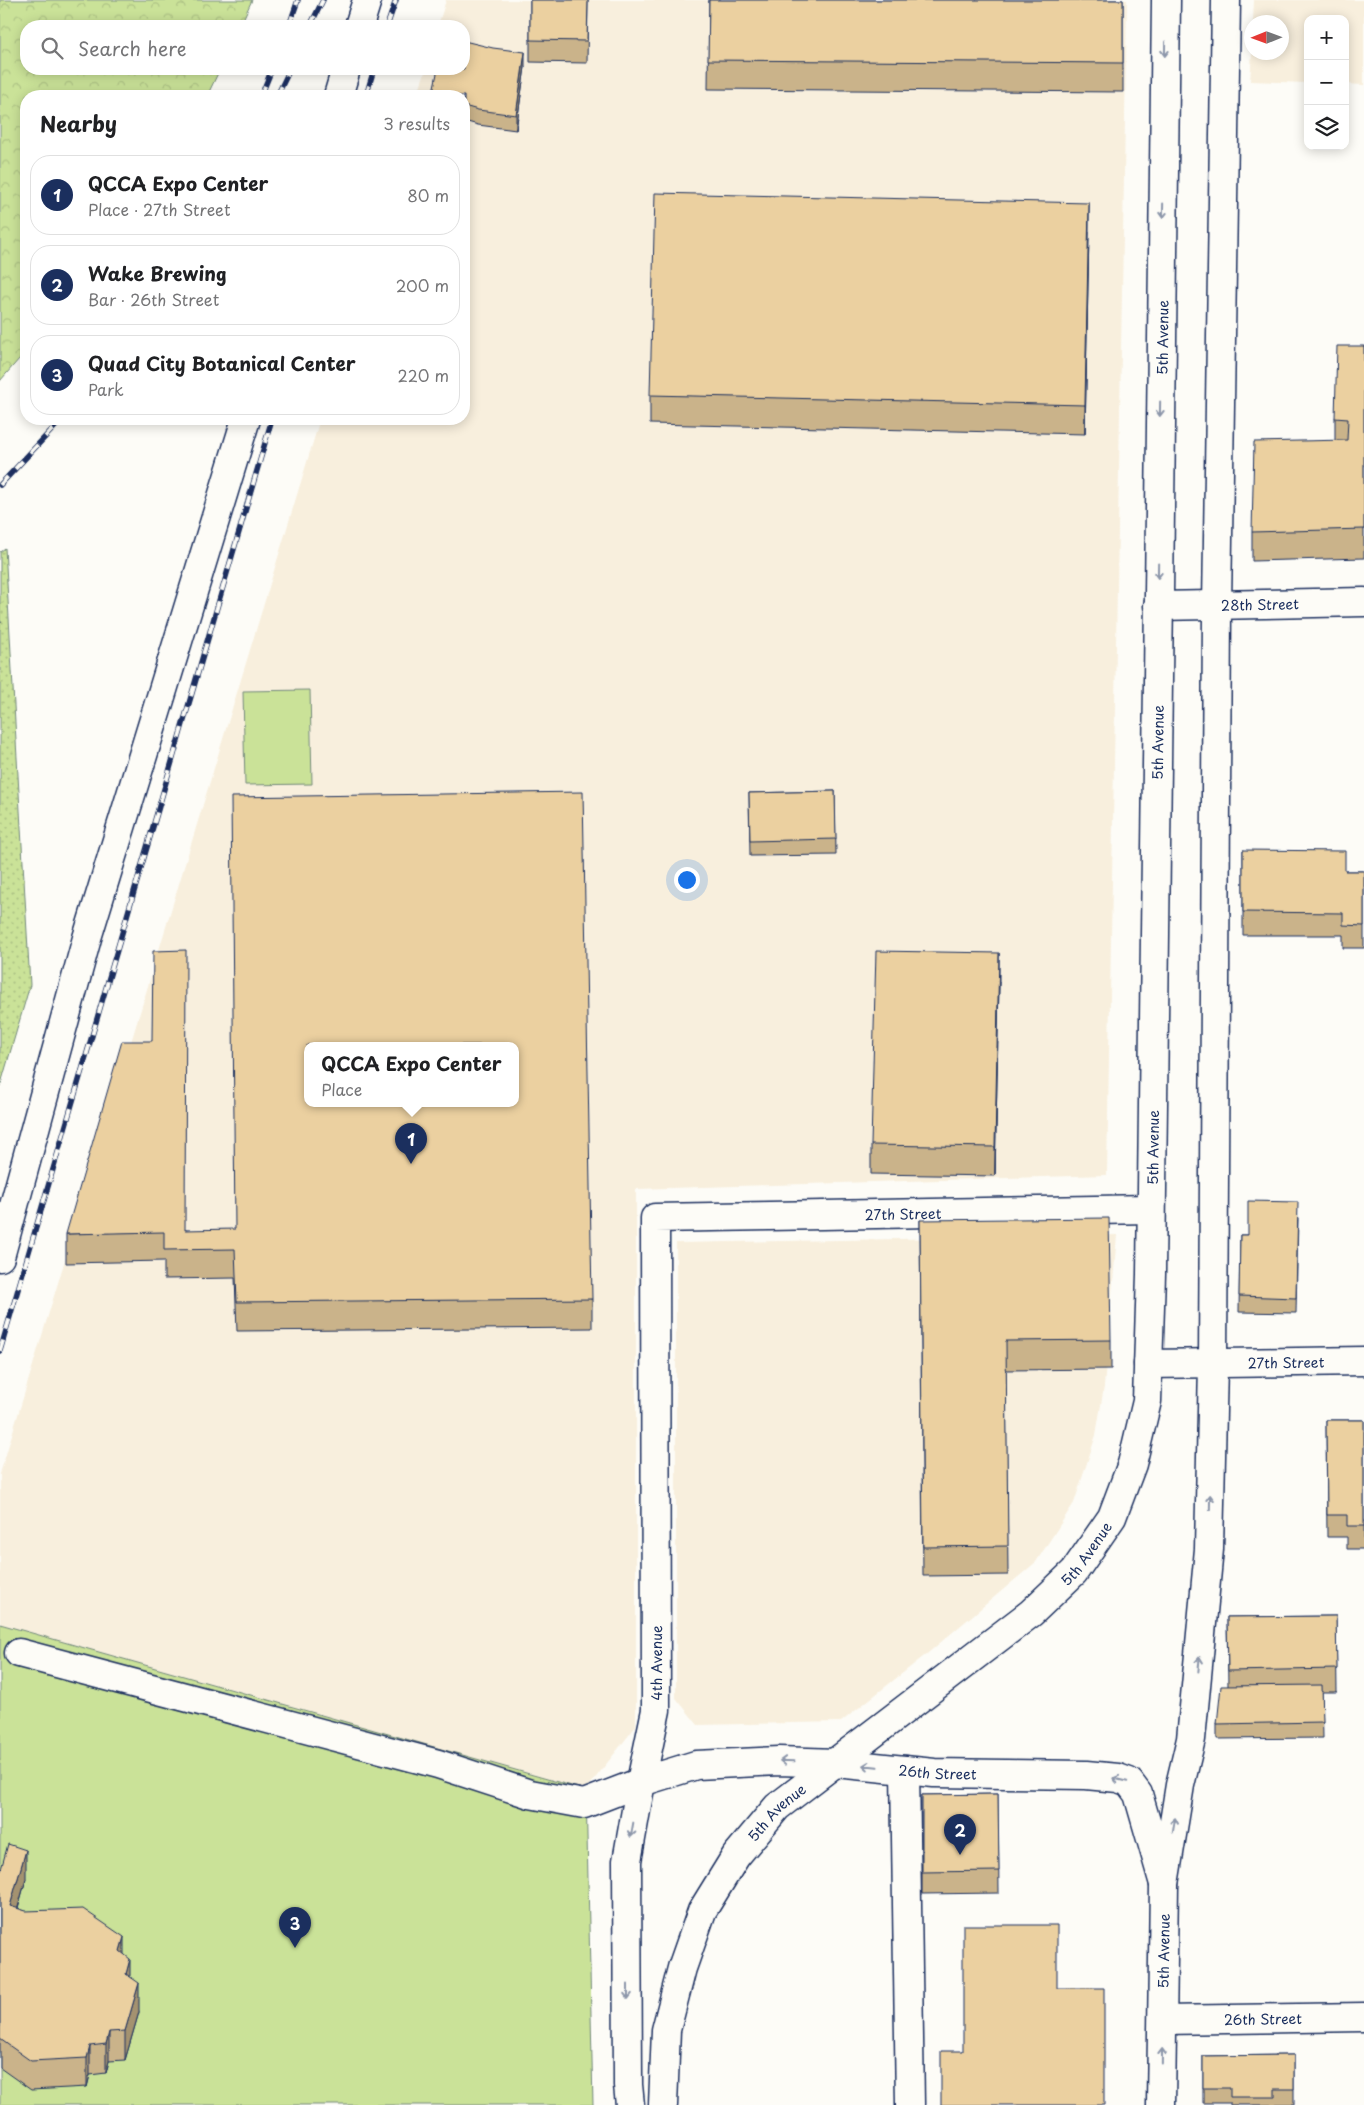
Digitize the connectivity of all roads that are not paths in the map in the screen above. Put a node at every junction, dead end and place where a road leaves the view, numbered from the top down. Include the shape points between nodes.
1 (367, 0) edge
2 (1166, 0) edge
3 (1226, 0) edge
4 (361, 20) edge
5 (344, 75) edge
6 (340, 90) edge
7 (244, 425) edge
8 (1364, 602) edge
9 (1158, 606) junction
10 (1217, 606) junction
11 (1151, 1209) junction
12 (655, 1218) joint
13 (0, 1257) edge
14 (1364, 1361) edge
15 (1148, 1364) junction
16 (1213, 1364) junction
17 (19, 1653) dead end
18 (836, 1763) junction
19 (905, 1770) junction
20 (640, 1782) junction
21 (1164, 1884) junction
22 (1364, 2017) edge
23 (1163, 2020) junction
24 (630, 2105) edge
25 (663, 2105) edge
26 (910, 2105) edge
27 (1161, 2105) edge

1 - 4 main road
2 -> 9 main road, 5th Avenue
3 - 10 main road, 5th Avenue
5 - 6 main road
7 - 13 main road via 87,938
8 - 10 main road, 28th Street
9 - 10 main road, 28th Street
9 - 11 main road, 5th Avenue
10 - 16 main road, 5th Avenue
11 - 12 main road, 27th Street
11 - 15 main road, 5th Avenue
12 - 20 main road, 4th Avenue via 656,1710
14 - 16 main road, 27th Street
15 - 16 main road, 27th Street
15 - 18 main road, 5th Avenue via 1147,1400 1132,1464 1112,1517 1074,1572 1031,1613
21 -> 16 main road, 5th Avenue via 1191,1739 1207,1575
17 - 20 main road, 26th Street via 438,1764 530,1794 584,1804
19 -> 18 main road, 26th Street
18 -> 20 main road, 26th Street via 779,1761 696,1766
18 - 25 main road, 5th Avenue via 777,1807 736,1856 702,1911 682,1968 666,2030
21 -> 19 main road, 26th Street via 1138,1794 1129,1782 1086,1775
19 - 26 main road
20 -> 24 main road, 4th Avenue via 627,1861
21 - 23 main road, 5th Avenue
22 - 23 main road, 26th Street
27 -> 23 main road, 5th Avenue

